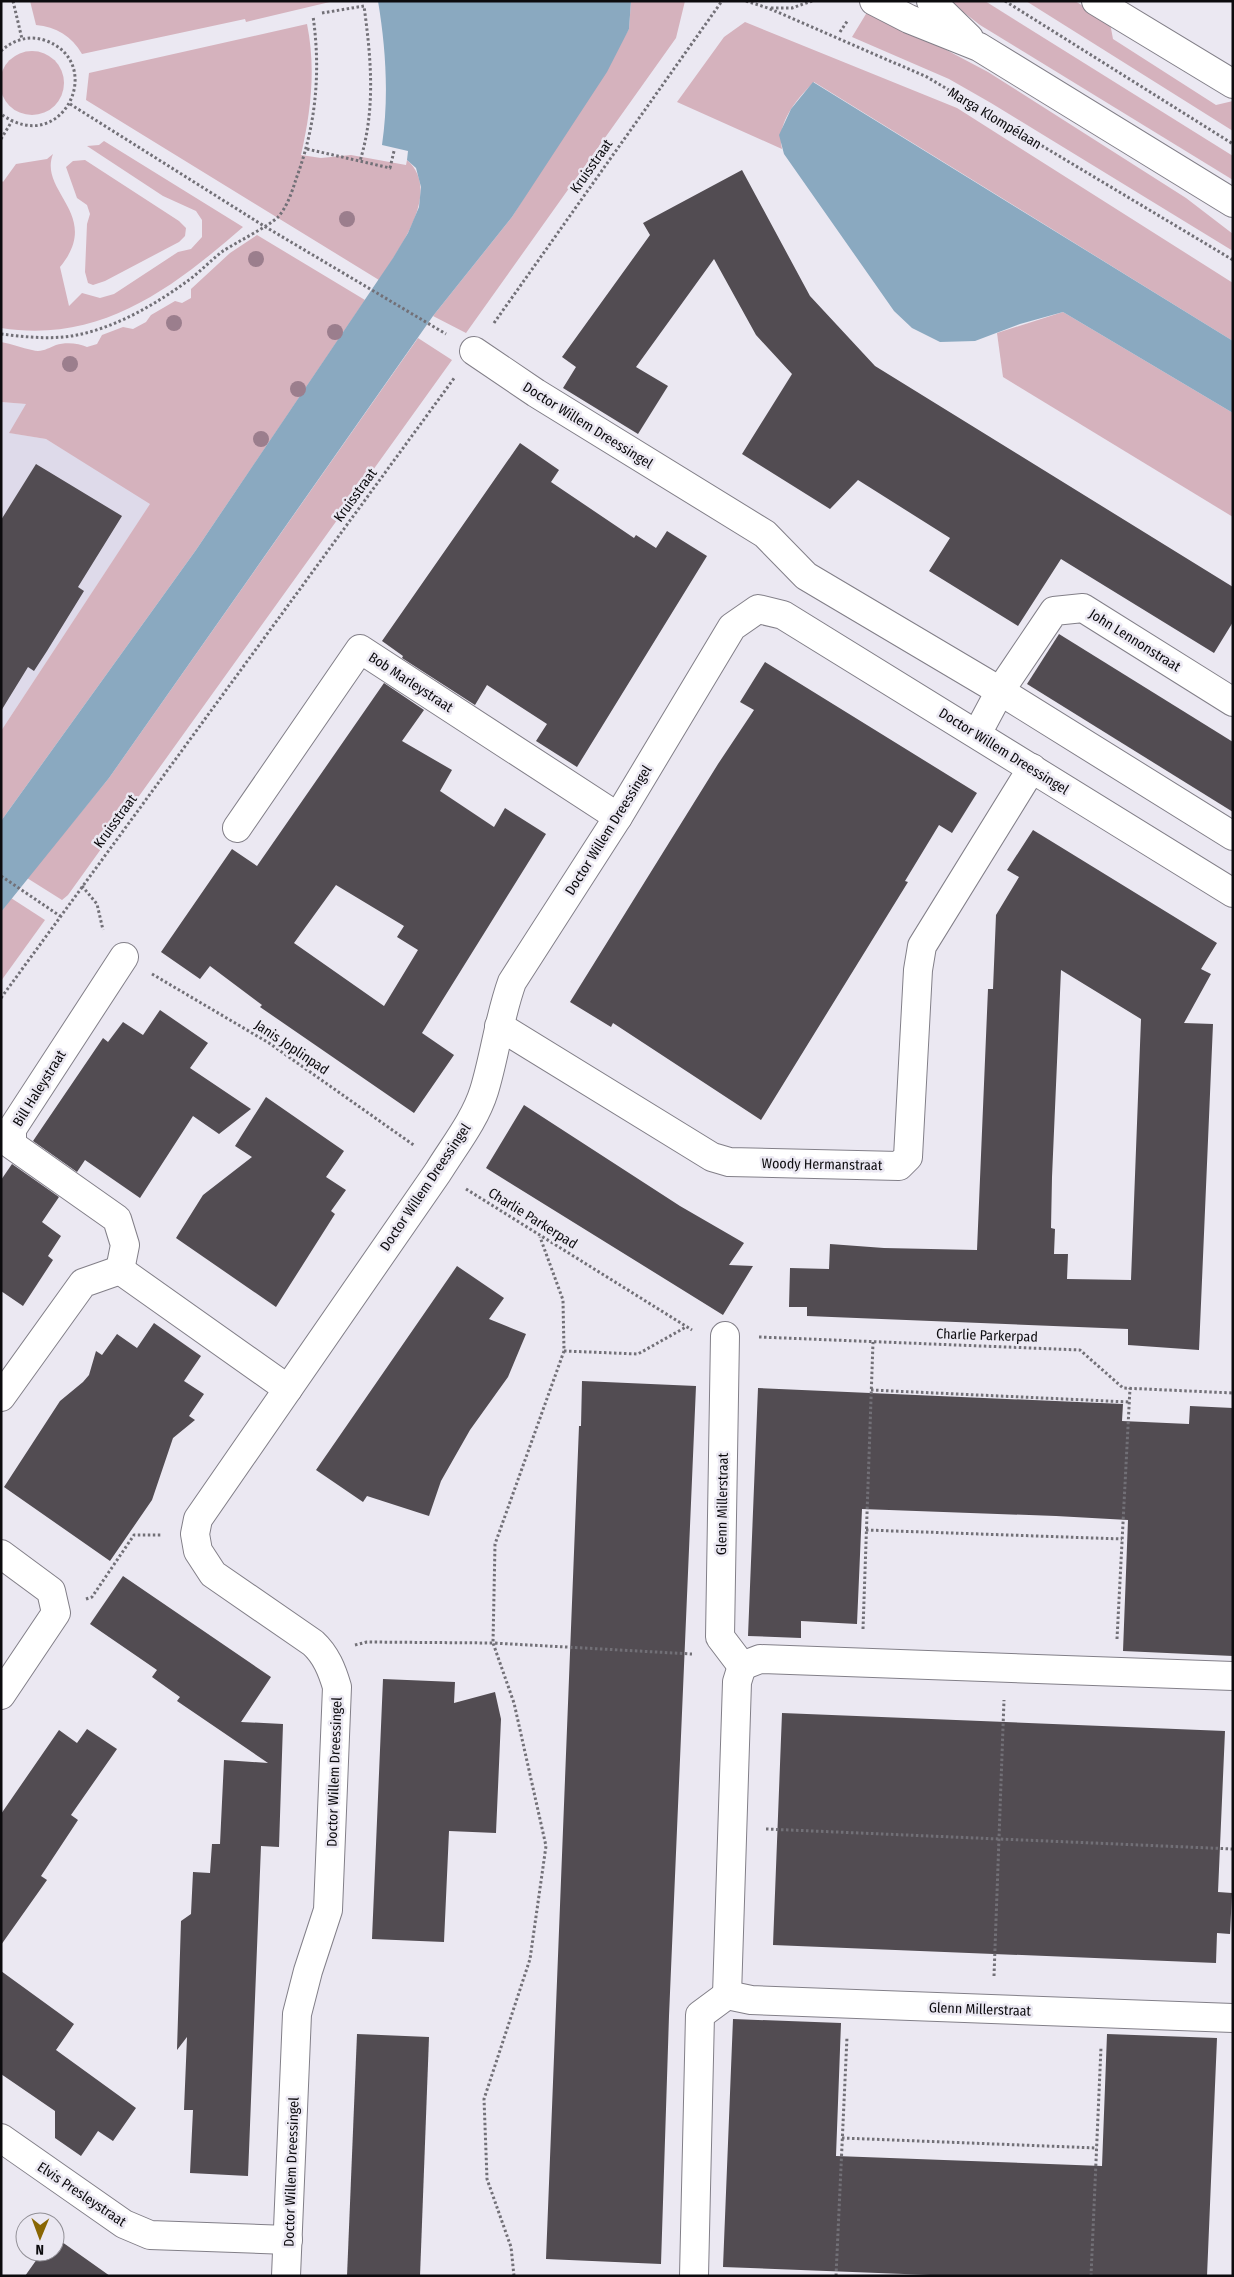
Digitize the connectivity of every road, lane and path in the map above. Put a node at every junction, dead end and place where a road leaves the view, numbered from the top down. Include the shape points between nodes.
1 (13, 1) edge
2 (722, 1) edge
3 (746, 1) edge
4 (812, 1) edge
5 (874, 1) edge
6 (931, 1) edge
7 (1005, 1) edge
8 (1096, 1) edge
9 (768, 8) junction
10 (322, 13) dead end
11 (312, 16) dead end
12 (22, 39) junction
13 (979, 47) junction
14 (1, 51) edge
15 (1233, 84) edge
16 (70, 104) junction
17 (1, 114) edge
18 (12, 122) junction
19 (1, 139) edge
20 (1233, 144) edge
21 (308, 149) junction
22 (394, 151) dead end
23 (360, 161) junction
24 (1230, 202) edge
25 (264, 226) junction
26 (1233, 260) edge
27 (430, 325) dead end
28 (1, 334) edge
29 (474, 351) junction
30 (1000, 691) junction
31 (1233, 702) edge
32 (977, 734) junction
33 (1032, 768) junction
34 (618, 817) junction
35 (238, 828) dead end
36 (1233, 836) edge
37 (1, 876) edge
38 (82, 886) junction
39 (1233, 893) edge
40 (60, 916) junction
41 (124, 957) junction
42 (1, 998) edge
43 (499, 1026) junction
44 (440, 1168) junction
45 (540, 1236) junction
46 (120, 1270) junction
47 (686, 1327) junction
48 (725, 1336) junction
49 (872, 1342) junction
50 (564, 1351) junction
51 (1130, 1388) junction
52 (288, 1389) junction
53 (871, 1390) junction
54 (1233, 1394) edge
55 (1, 1397) edge
56 (1129, 1402) junction
57 (866, 1530) junction
58 (195, 1534) junction
59 (1122, 1539) junction
60 (1, 1554) edge
61 (56, 1613) junction
62 (493, 1643) junction
63 (322, 1651) junction
64 (862, 1662) junction
65 (742, 1666) junction
66 (1005, 1668) junction
67 (1115, 1672) junction
68 (1233, 1676) edge
69 (1, 1696) edge
70 (732, 1827) junction
71 (999, 1840) junction
72 (1233, 1849) edge
73 (727, 1995) junction
74 (848, 2004) junction
75 (992, 2010) junction
76 (1102, 2013) junction
77 (1233, 2018) edge
78 (1, 2138) edge
79 (842, 2138) junction
80 (1096, 2148) junction
81 (288, 2240) junction
82 (286, 2276) edge
83 (514, 2276) edge
84 (694, 2276) edge
85 (836, 2276) edge
86 (1091, 2276) edge

1 - 12 path
2 - 29 path, Kruisstraat
3 - 9 path, Marga Klompélaan
4 - 9 path via 792,8
5 - 13 street via 908,19
6 - 13 street
7 - 20 path
8 - 15 street
9 - 26 path, Marga Klompélaan via 927,77
10 - 23 path via 364,6 372,85 370,118
11 - 21 path via 317,47 317,83
12 - 14 path
12 - 16 path via 37,38 64,52 76,78
13 - 24 street
16 - 18 path via 55,120 45,124 34,126
16 - 25 path
17 - 18 path
18 - 19 path
21 - 23 path
21 - 25 path via 289,199 278,217
22 - 23 path via 390,168
25 - 27 path
25 - 28 path via 222,252 163,298 127,317 77,335 31,337
29 - 30 street, Doctor Willem Dreessingel via 530,390 765,534 806,576
29 - 38 path, Kruisstraat
30 - 31 street, John Lennonstraat via 1054,611 1083,608
30 - 32 street, John Lennonstraat
30 - 36 street, Doctor Willem Dreessingel
32 - 33 street, Doctor Willem Dreessingel
32 - 34 street, Doctor Willem Dreessingel via 783,615 758,610 732,627
33 - 39 street, Doctor Willem Dreessingel
33 - 43 street, Woody Hermanstraat via 922,946 908,1156 899,1166 729,1162 712,1157
34 - 35 street, Bob Marleystraat via 360,649
34 - 43 street, Doctor Willem Dreessingel via 512,982
37 - 40 path
38 - 40 path, Kruisstraat
38 - 41 path, Janis Joplinpad via 97,904 106,940
40 - 42 path, Kruisstraat
41 - 44 path, Janis Joplinpad via 269,1043
41 - 46 street, Bill Haleystraat via 12,1129 12,1145 117,1218 125,1245
43 - 44 street, Doctor Willem Dreessingel via 475,1113
44 - 45 path, Charlie Parkerpad
44 - 52 street, Doctor Willem Dreessingel
45 - 47 path, Charlie Parkerpad
45 - 50 path via 563,1300
46 - 52 street
46 - 55 street via 83,1283
47 - 48 path, Charlie Parkerpad via 704,1336
47 - 50 path via 638,1354
48 - 49 path, Charlie Parkerpad
48 - 65 street, Glenn Millerstraat via 720,1637
49 - 51 path, Charlie Parkerpad via 1080,1350 1124,1388
49 - 53 path
50 - 62 path via 495,1544
51 - 54 path, Charlie Parkerpad
51 - 56 path
52 - 58 street, Doctor Willem Dreessingel via 198,1519
53 - 56 path
53 - 57 path
56 - 59 path
57 - 59 path
57 - 64 path
58 - 61 path via 134,1535 92,1597
58 - 63 street, Doctor Willem Dreessingel via 198,1551 213,1574
59 - 67 path
60 - 61 street via 51,1591
61 - 69 street
62 - 63 path via 367,1642
62 - 65 path via 695,1654
62 - 83 path via 514,1703 546,1846 530,1959 484,2098 487,2179 510,2247
63 - 81 street, Doctor Willem Dreessingel via 337,1687 328,1910 297,2014
64 - 65 street via 760,1659
64 - 66 street
65 - 70 street via 737,1682
66 - 67 street
66 - 71 path
67 - 68 street
70 - 71 path
70 - 73 street
71 - 72 path
71 - 75 path
73 - 74 street, Glenn Millerstraat via 751,2000
73 - 84 street via 700,2015
74 - 75 street, Glenn Millerstraat
74 - 79 path
75 - 76 street, Glenn Millerstraat
76 - 77 street, Glenn Millerstraat
76 - 80 path
78 - 81 street, Elvis Presleystraat via 124,2224 150,2235
79 - 80 path
79 - 85 path
80 - 86 path
81 - 82 street, Doctor Willem Dreessingel

